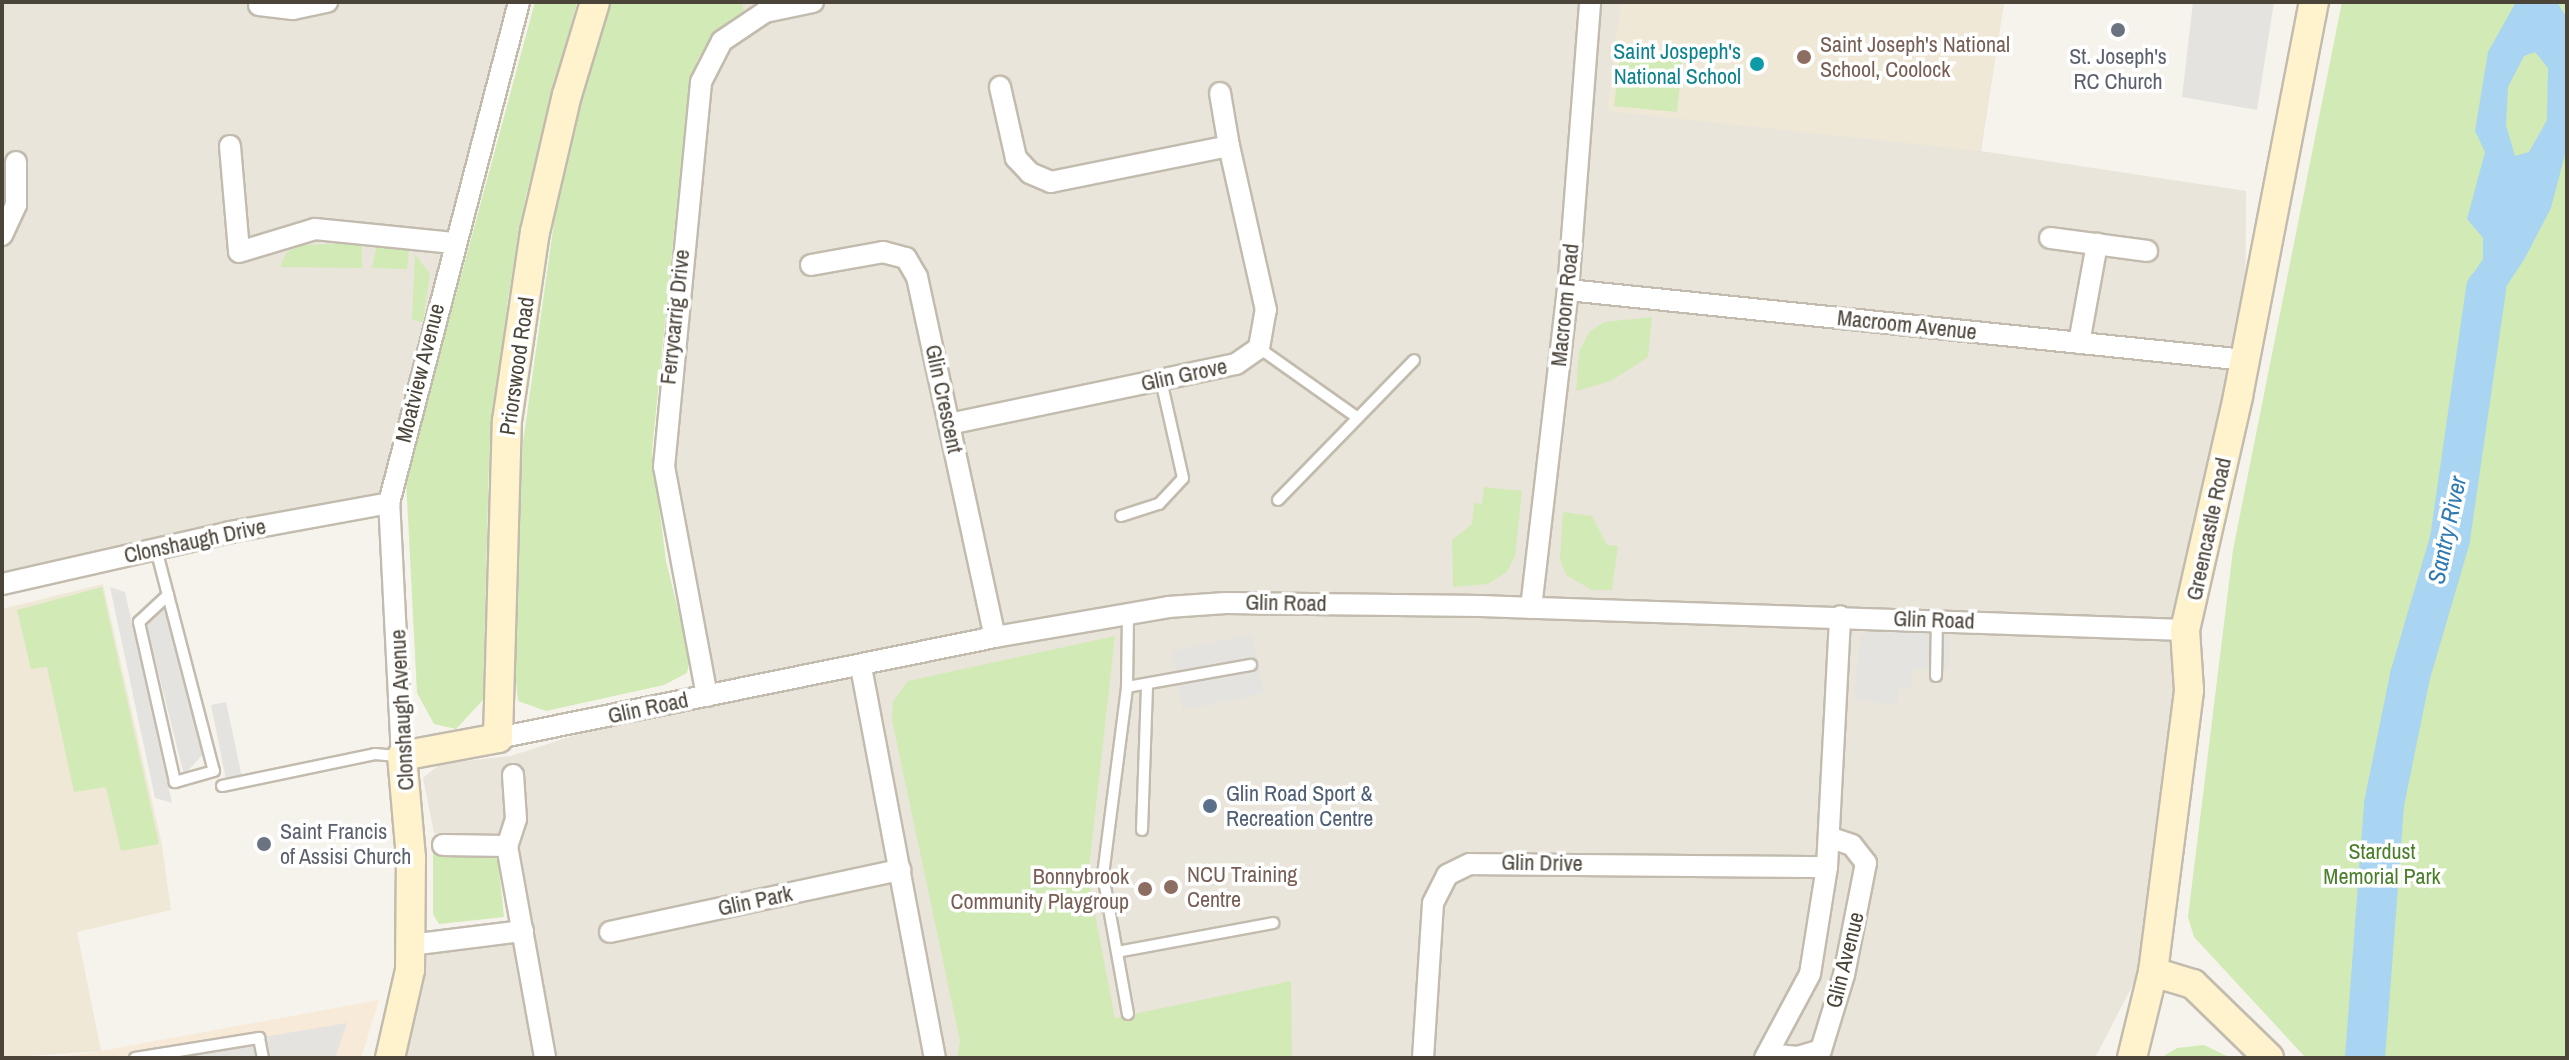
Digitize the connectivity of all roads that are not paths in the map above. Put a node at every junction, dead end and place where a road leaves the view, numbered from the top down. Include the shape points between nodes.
1 (327, 2) edge
2 (519, 2) edge
3 (595, 2) edge
4 (813, 2) edge
5 (1590, 2) edge
6 (2314, 2) edge
7 (259, 5) dead end
8 (1000, 87) dead end
9 (1220, 93) dead end
10 (230, 146) dead end
11 (1229, 146) junction
12 (16, 162) dead end
13 (2, 235) edge
14 (2050, 238) dead end
15 (453, 243) junction
16 (2097, 244) junction
17 (2147, 251) dead end
18 (811, 265) dead end
19 (1568, 290) junction
20 (2079, 343) junction
21 (1259, 348) junction
22 (1414, 360) dead end
23 (2245, 360) junction
24 (1161, 380) junction
25 (1358, 418) junction
26 (949, 424) junction
27 (1278, 500) dead end
28 (389, 503) junction
29 (1121, 516) dead end
30 (156, 549) junction
31 (2, 584) edge
32 (168, 595) junction
33 (1531, 608) junction
34 (1128, 614) junction
35 (1840, 616) junction
36 (1937, 620) junction
37 (2185, 630) junction
38 (995, 637) junction
39 (1251, 665) dead end
40 (861, 667) junction
41 (1936, 676) dead end
42 (1127, 687) junction
43 (1147, 687) junction
44 (707, 696) junction
45 (498, 738) junction
46 (402, 756) junction
47 (513, 775) dead end
48 (222, 786) dead end
49 (1142, 830) dead end
50 (1829, 837) junction
51 (443, 845) dead end
52 (507, 846) junction
53 (1827, 867) junction
54 (900, 870) junction
55 (1273, 923) dead end
56 (523, 931) junction
57 (610, 932) dead end
58 (410, 945) junction
59 (1117, 952) junction
60 (2153, 972) junction
61 (1128, 1014) dead end
62 (1766, 1056) edge
63 (135, 1058) edge
64 (263, 1058) edge
65 (390, 1058) edge
66 (545, 1058) edge
67 (935, 1058) edge
68 (1423, 1058) edge
69 (2132, 1058) edge
70 (2269, 1058) edge

1 - 7 street via 293,9
2 - 15 street, Moatview Avenue
3 - 45 street, Priorswood Road via 535,232 507,421
4 - 44 street, Ferrycarrig Drive via 765,12 722,41 701,82 664,467
5 - 19 street, Macroom Road
6 - 23 street, Greencastle Road
8 - 11 street via 1016,158 1030,173 1051,182
9 - 11 street
10 - 15 street via 239,252 315,229
11 - 21 street via 1266,310
12 - 13 street via 16,205
14 - 16 street
15 - 28 street, Moatview Avenue
16 - 17 street
16 - 20 street
18 - 26 street, Glin Crescent via 883,252 906,258 917,277
19 - 20 street, Macroom Avenue
19 - 33 street, Macroom Road
20 - 23 street, Macroom Avenue
21 - 24 street, Glin Grove via 1236,364
21 - 25 lane
22 - 25 lane
23 - 37 street, Greencastle Road
24 - 26 street, Glin Grove
24 - 29 lane via 1183,478 1159,504
25 - 27 lane
26 - 38 street, Glin Crescent
28 - 30 street, Clonshaugh Drive
28 - 46 street, Clonshaugh Avenue
30 - 31 street, Clonshaugh Drive
30 - 32 lane
32 - 32 lane via 214,771 175,782 139,622
33 - 34 street, Glin Road via 1226,603
33 - 35 street, Glin Road
34 - 38 street, Glin Road
34 - 42 lane
35 - 36 street, Glin Road
35 - 50 street, Glin Avenue
36 - 37 street, Glin Road
36 - 41 lane
37 - 60 street, Greencastle Road via 2189,690
38 - 40 street, Glin Road
39 - 43 lane
40 - 44 street, Glin Road
40 - 54 street
42 - 43 lane
42 - 59 lane via 1103,875
43 - 49 lane
44 - 45 street, Glin Road
45 - 46 street, Glin Road
46 - 48 lane via 375,754
46 - 58 street, Clonshaugh Avenue via 411,858
47 - 52 street via 516,819
50 - 53 street, Glin Avenue
50 - 62 street, Glin Avenue via 1852,845 1866,863 1844,975 1821,1050 1797,1057
51 - 52 street
52 - 56 street
53 - 62 street, Glin Avenue via 1810,974
53 - 68 street, Glin Drive via 1470,864 1447,875 1433,903
54 - 57 street, Glin Park
54 - 67 street
55 - 59 lane
56 - 58 street
56 - 66 street
58 - 65 street, Clonshaugh Avenue
59 - 61 lane
60 - 69 street, Greencastle Road
60 - 70 street via 2193,984
63 - 64 lane via 259,1038

